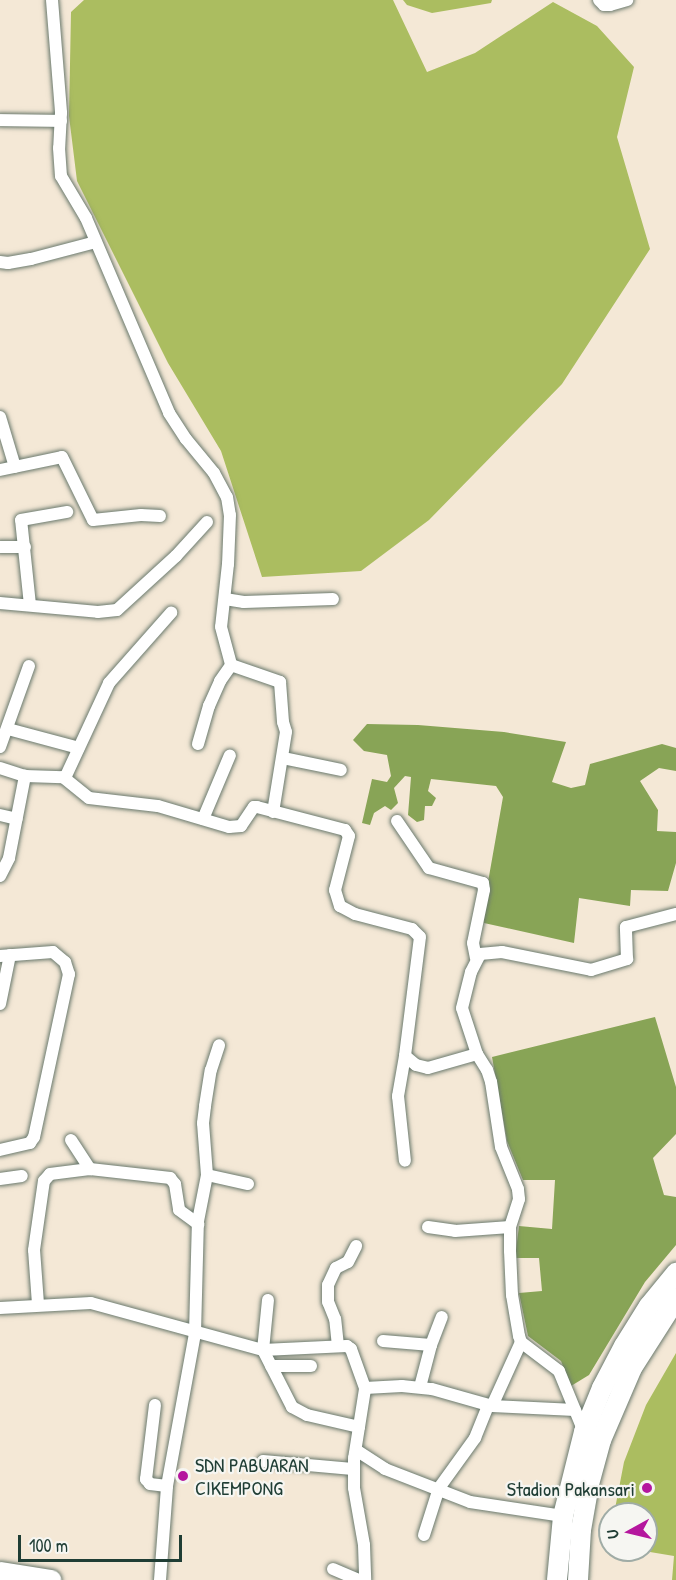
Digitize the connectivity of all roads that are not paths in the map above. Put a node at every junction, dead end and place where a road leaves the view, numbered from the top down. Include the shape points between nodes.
1 (52, 0) edge
2 (599, 0) edge
3 (627, 0) edge
4 (0, 120) edge
5 (61, 121) junction
6 (96, 242) junction
7 (0, 262) edge
8 (0, 417) edge
9 (15, 467) junction
10 (0, 470) edge
11 (67, 512) dead end
12 (160, 516) dead end
13 (207, 522) dead end
14 (0, 547) edge
15 (25, 547) junction
16 (225, 599) junction
17 (333, 599) dead end
18 (0, 603) edge
19 (30, 604) junction
20 (171, 613) dead end
21 (231, 665) junction
22 (29, 666) dead end
23 (8, 729) junction
24 (198, 744) dead end
25 (0, 747) edge
26 (79, 748) junction
27 (230, 754) dead end
28 (283, 758) junction
29 (0, 768) edge
30 (341, 770) dead end
31 (25, 776) junction
32 (65, 778) junction
33 (273, 812) junction
34 (0, 815) edge
35 (17, 819) junction
36 (203, 819) junction
37 (397, 821) dead end
38 (0, 876) edge
39 (676, 914) edge
40 (5, 955) edge
41 (476, 958) junction
42 (0, 1004) edge
43 (219, 1045) dead end
44 (405, 1056) junction
45 (478, 1056) junction
46 (71, 1140) dead end
47 (0, 1150) edge
48 (405, 1161) dead end
49 (90, 1169) junction
50 (207, 1175) junction
51 (22, 1176) dead end
52 (0, 1179) edge
53 (248, 1184) dead end
54 (198, 1224) junction
55 (428, 1227) dead end
56 (510, 1227) junction
57 (356, 1246) dead end
58 (676, 1273) edge
59 (676, 1299) edge
60 (268, 1300) dead end
61 (38, 1304) junction
62 (0, 1308) edge
63 (442, 1317) dead end
64 (195, 1333) junction
65 (383, 1341) dead end
66 (521, 1342) junction
67 (431, 1345) junction
68 (338, 1346) junction
69 (263, 1350) junction
70 (271, 1366) junction
71 (311, 1366) dead end
72 (420, 1387) junction
73 (365, 1388) junction
74 (610, 1393) junction
75 (155, 1405) dead end
76 (490, 1406) junction
77 (575, 1410) junction
78 (359, 1426) junction
79 (584, 1432) junction
80 (356, 1450) junction
81 (263, 1461) dead end
82 (353, 1469) junction
83 (167, 1486) junction
84 (439, 1488) junction
85 (563, 1516) junction
86 (424, 1534) dead end
87 (333, 1569) dead end
88 (0, 1572) edge
89 (51, 1580) edge
90 (160, 1580) edge
91 (359, 1580) edge
92 (365, 1580) edge
93 (557, 1580) edge
94 (578, 1580) edge

1 - 5 street
2 - 3 street via 604,5
4 - 5 street
5 - 6 street via 61,176
6 - 7 street via 31,259
6 - 16 street via 169,413 227,497 230,515
8 - 9 street
9 - 10 street
9 - 12 street via 64,457 96,522
11 - 15 street via 21,520
13 - 19 street via 117,610 98,612
14 - 15 street
15 - 19 street
16 - 17 street
16 - 21 street via 221,627
18 - 19 street
20 - 26 street via 109,683
21 - 24 street via 209,706
21 - 28 street via 280,682 286,732
22 - 23 street
23 - 25 street
23 - 26 street
26 - 32 street
27 - 36 street
28 - 30 street
28 - 33 street
29 - 31 street
31 - 32 street
31 - 35 street
32 - 36 street via 89,798 158,806
33 - 36 street via 254,807 237,828
33 - 44 street via 345,830 349,836 335,890 340,906 419,933
34 - 35 street
35 - 38 street via 9,858
37 - 41 street via 429,868 483,883 473,943
39 - 41 street via 626,927 627,958 591,970 502,952
40 - 42 street
40 - 47 street via 53,952 65,963 69,974 34,1137 30,1143
41 - 45 street via 462,1008
43 - 50 street via 207,1088 203,1123
44 - 45 street via 428,1068
44 - 48 street via 398,1101
45 - 56 street via 487,1070 501,1147 518,1189 519,1199
46 - 49 street
49 - 54 street via 170,1178 175,1185 178,1210
49 - 61 street via 50,1174 44,1181 33,1257
50 - 53 street
50 - 54 street
51 - 52 street
54 - 64 street
55 - 56 street via 455,1231
56 - 66 street via 512,1295
57 - 68 street via 348,1262 336,1268 328,1285
58 - 74 main road via 624,1346
59 - 74 main road
60 - 69 street
61 - 62 street
61 - 64 street via 91,1303
63 - 67 street
64 - 69 street
64 - 83 street
65 - 67 street
66 - 76 street
66 - 77 street via 559,1371
67 - 72 street
68 - 69 street
68 - 73 street via 351,1349
69 - 70 street
70 - 71 street
70 - 78 street via 287,1401 298,1412
72 - 73 street
72 - 76 street
73 - 78 street
74 - 79 main road
74 - 94 main road via 581,1530
75 - 83 street via 146,1479 150,1484
76 - 77 street
76 - 84 street via 475,1438
77 - 79 street
78 - 80 street
79 - 85 main road
80 - 82 street
80 - 84 street via 385,1469
81 - 82 street
82 - 92 street
83 - 90 street
84 - 85 street via 494,1508
84 - 86 street
85 - 93 main road
87 - 91 street
88 - 89 main road

